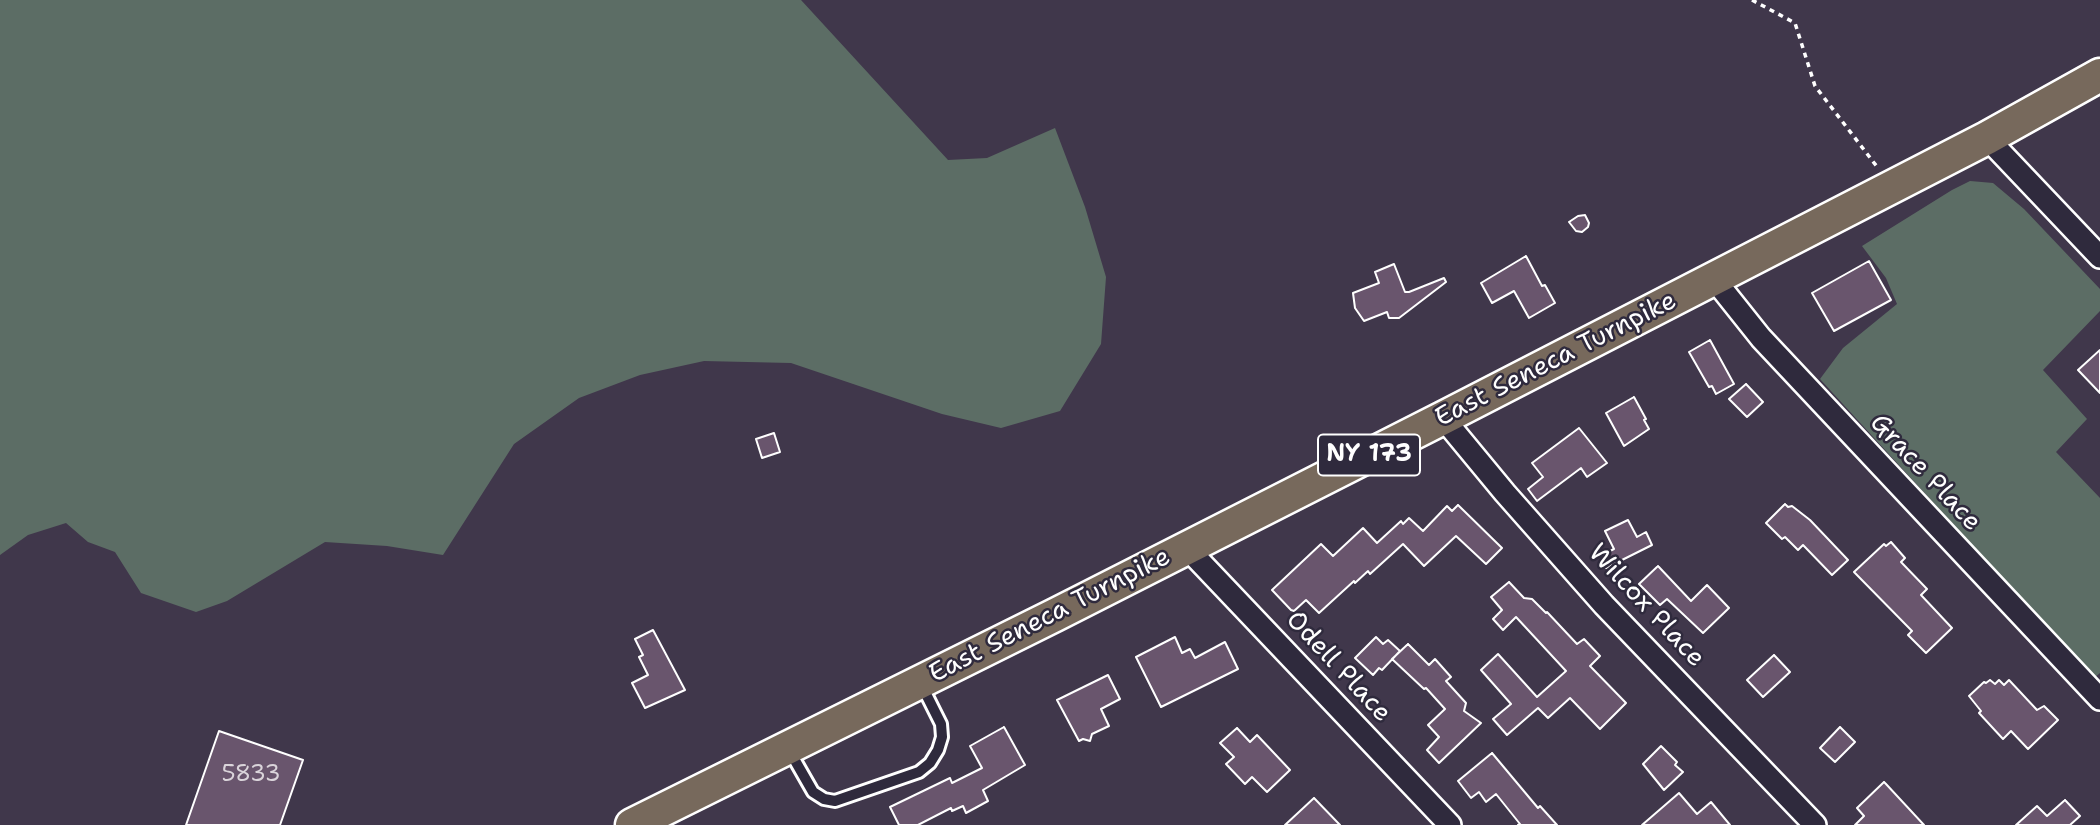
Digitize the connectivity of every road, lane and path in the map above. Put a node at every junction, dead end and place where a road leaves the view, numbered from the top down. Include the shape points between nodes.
1 (1752, 0) edge
2 (2100, 75) edge
3 (1987, 138) junction
4 (1892, 187) junction
5 (2100, 257) edge
6 (1714, 279) junction
7 (1443, 418) junction
8 (1186, 547) junction
9 (920, 682) junction
10 (2100, 699) edge
11 (787, 748) junction
12 (632, 825) edge
13 (1450, 825) edge
14 (1815, 825) edge

1 - 4 path via 1794,23 1815,86
2 - 3 main road, East Seneca Turnpike / NY 173
3 - 4 main road, East Seneca Turnpike / NY 173
3 - 5 street
4 - 6 main road, East Seneca Turnpike / NY 173
6 - 7 main road, East Seneca Turnpike / NY 173
6 - 10 street, Grace Place via 1760,338
7 - 8 main road, East Seneca Turnpike / NY 173
7 - 14 street, Wilcox Place via 1604,605
8 - 9 main road, East Seneca Turnpike / NY 173
8 - 13 street, Odell Place
9 - 11 main road, East Seneca Turnpike / NY 173
9 - 11 lane via 941,724 942,737 930,763 919,772 835,801 824,799 813,792
11 - 12 main road, East Seneca Turnpike / NY 173

